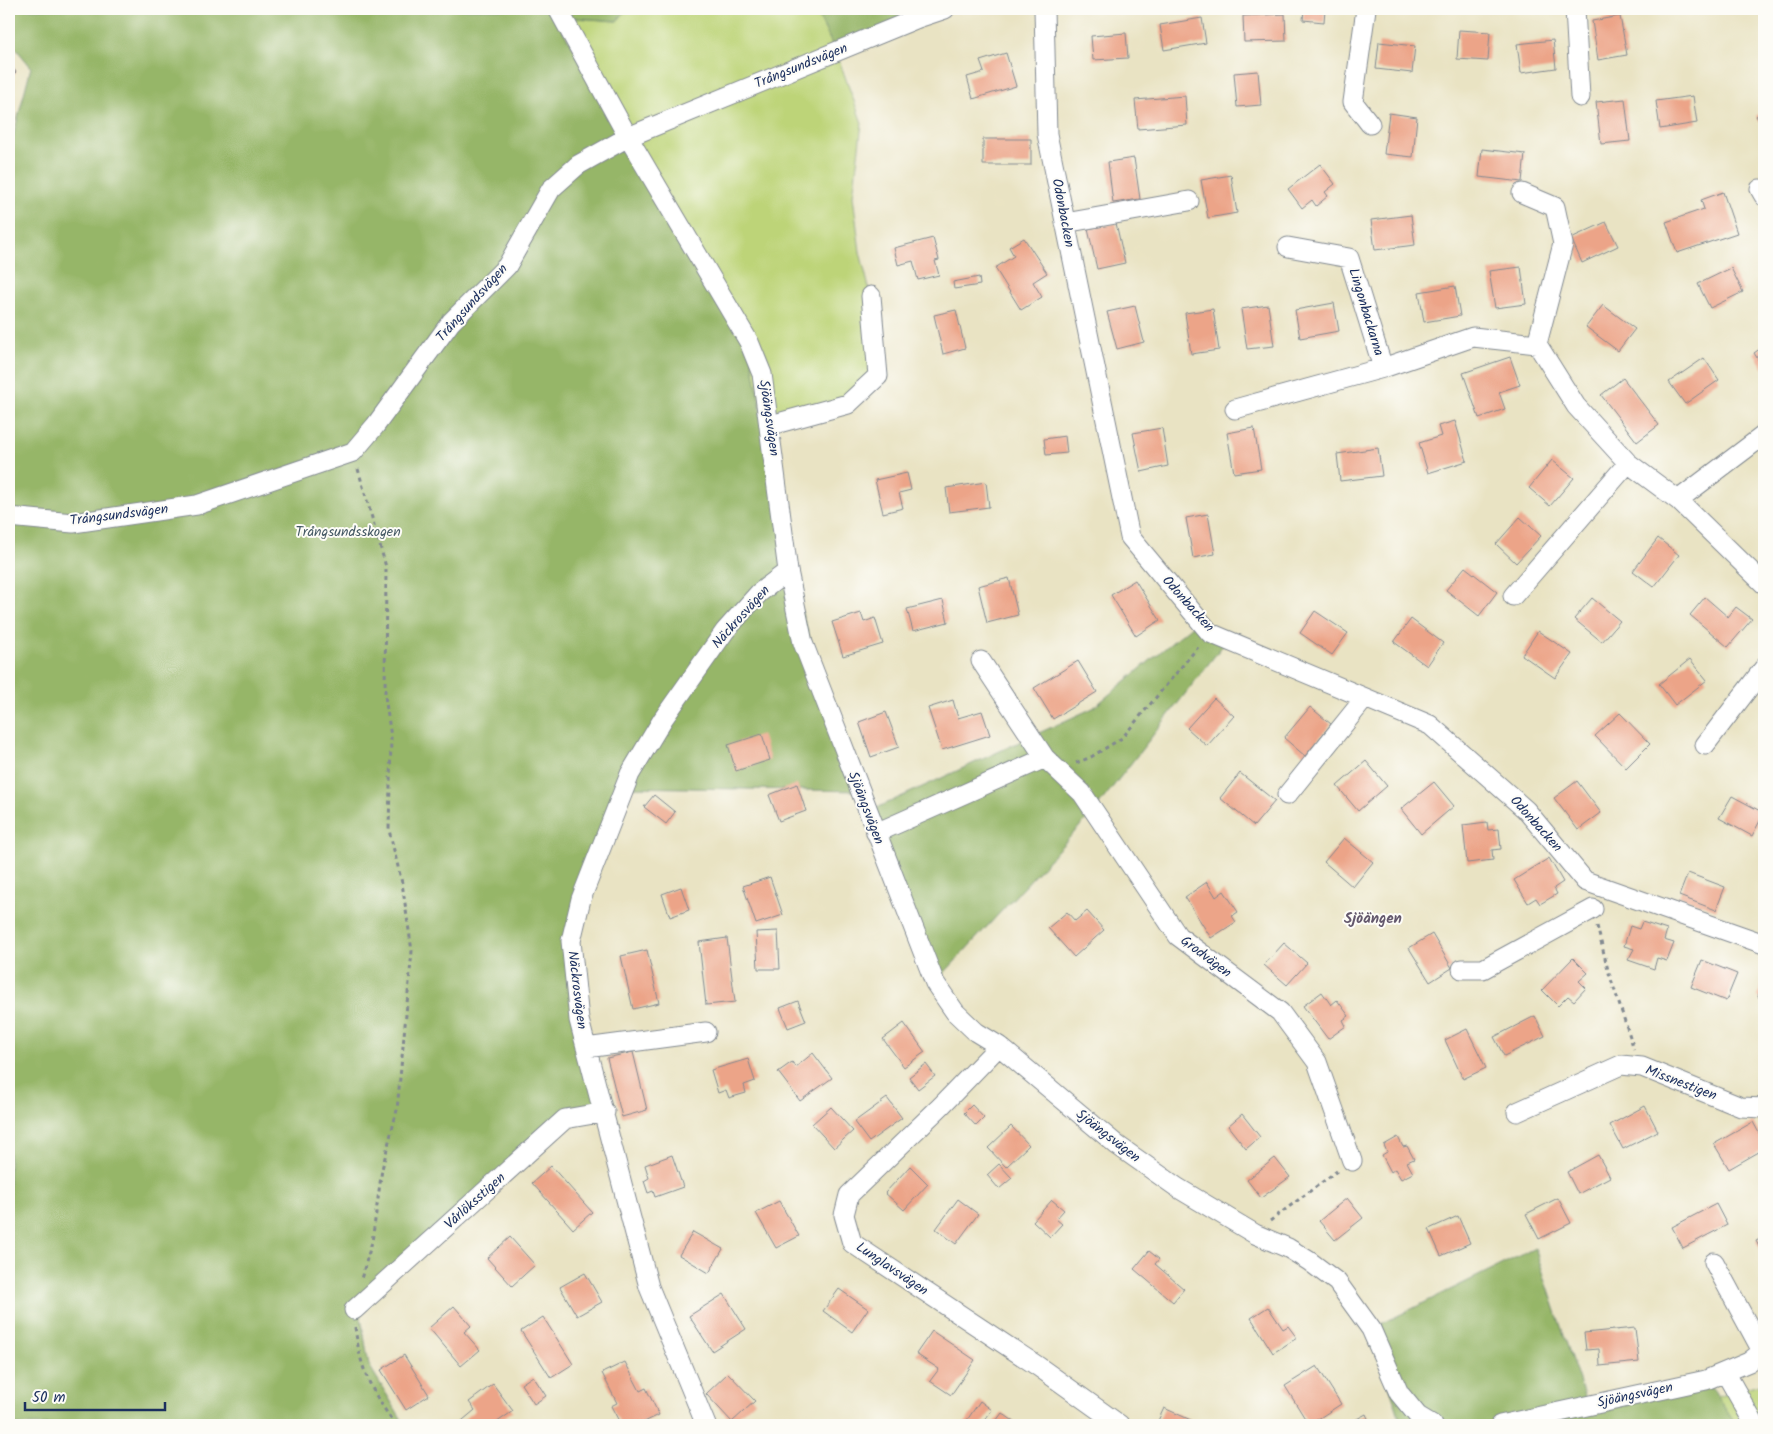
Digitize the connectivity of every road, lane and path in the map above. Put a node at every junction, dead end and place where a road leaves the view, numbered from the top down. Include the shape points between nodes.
1 (558, 9) edge
2 (946, 9) edge
3 (1044, 9) edge
4 (1366, 9) edge
5 (1575, 9) edge
6 (917, 13) edge
7 (1580, 97) dead end
8 (1370, 124) dead end
9 (628, 138) junction
10 (1522, 194) dead end
11 (1188, 201) dead end
12 (1065, 224) junction
13 (1288, 247) dead end
14 (871, 296) dead end
15 (1537, 344) junction
16 (1383, 368) junction
17 (1235, 409) dead end
18 (771, 426) junction
19 (1764, 435) edge
20 (353, 452) junction
21 (1628, 463) junction
22 (1678, 500) junction
23 (9, 517) edge
24 (788, 570) junction
25 (1764, 584) edge
26 (1514, 596) dead end
27 (1210, 633) junction
28 (981, 661) dead end
29 (1764, 668) edge
30 (1365, 698) junction
31 (1705, 745) dead end
32 (1052, 764) junction
33 (1287, 795) dead end
34 (876, 833) junction
35 (1592, 909) joint
36 (1764, 944) edge
37 (1462, 969) dead end
38 (706, 1032) dead end
39 (999, 1046) junction
40 (586, 1048) junction
41 (1642, 1067) junction
42 (1764, 1108) edge
43 (604, 1112) junction
44 (1517, 1112) dead end
45 (1352, 1161) joint
46 (1255, 1234) junction
47 (1714, 1262) dead end
48 (360, 1280) dead end
49 (354, 1310) joint
50 (1763, 1350) edge
51 (1725, 1372) junction
52 (395, 1425) edge
53 (706, 1425) edge
54 (1120, 1425) edge
55 (1433, 1425) edge
56 (1500, 1425) edge
57 (1754, 1425) edge

1 - 9 street, Sjöängsvägen
2 - 6 street, Trångsundsvägen
3 - 12 street, Odonbacken via 1047,134
4 - 8 street via 1354,102
5 - 7 street
6 - 9 street, Trångsundsvägen
9 - 18 street, Sjöängsvägen via 749,342 762,374
9 - 20 street, Trångsundsvägen via 578,165 551,188 507,266 451,322
10 - 15 street via 1555,207 1563,244
11 - 12 street
12 - 27 street, Odonbacken via 1130,537
13 - 16 street, Lingonbackarna via 1349,258
14 - 18 street via 878,376 848,404
15 - 16 street, Lingonbackarna via 1474,337
15 - 21 street via 1576,406
16 - 17 street, Lingonbackarna
18 - 24 street, Sjöängsvägen
19 - 22 street
20 - 23 street, Trångsundsvägen via 198,505 74,523
20 - 48 path via 386,567 386,696 391,737 389,830 402,883 412,951 397,1110 382,1169 372,1242
21 - 22 street
21 - 26 street
22 - 25 street
24 - 34 street, Sjöängsvägen via 803,643
24 - 40 street, Näckrosvägen via 759,593 725,631 663,719 630,774 581,899 571,941 579,1020
27 - 30 street, Odonbacken
27 - 32 path via 1122,738 1091,757
28 - 32 street, Grodvägen
29 - 31 street
30 - 33 street
30 - 36 street, Odonbacken via 1430,725 1526,810 1586,881
32 - 34 street
32 - 45 street, Grodvägen via 1082,793 1178,936 1280,1012 1317,1062
34 - 39 street, Sjöängsvägen via 935,983 955,1012 976,1032
35 - 37 street via 1483,969
35 - 41 path via 1608,970
38 - 40 street
39 - 46 street, Sjöängsvägen via 1117,1145 1178,1188
39 - 54 street, Lunglavsvägen via 849,1195 844,1215 852,1243
40 - 43 street, Näckrosvägen
41 - 42 street, Missnestigen via 1741,1107
41 - 44 street, Missnestigen via 1621,1065
43 - 49 street, Vårlöksstigen via 565,1119
43 - 53 street, Näckrosvägen via 649,1287
45 - 46 path
46 - 55 street, Sjöängsvägen via 1310,1260 1337,1282 1371,1329 1399,1393 1418,1416
47 - 50 street
49 - 52 path via 359,1360 370,1387
50 - 51 street, Sjöängsvägen via 1749,1362
51 - 56 street, Sjöängsvägen via 1706,1380
51 - 57 street

